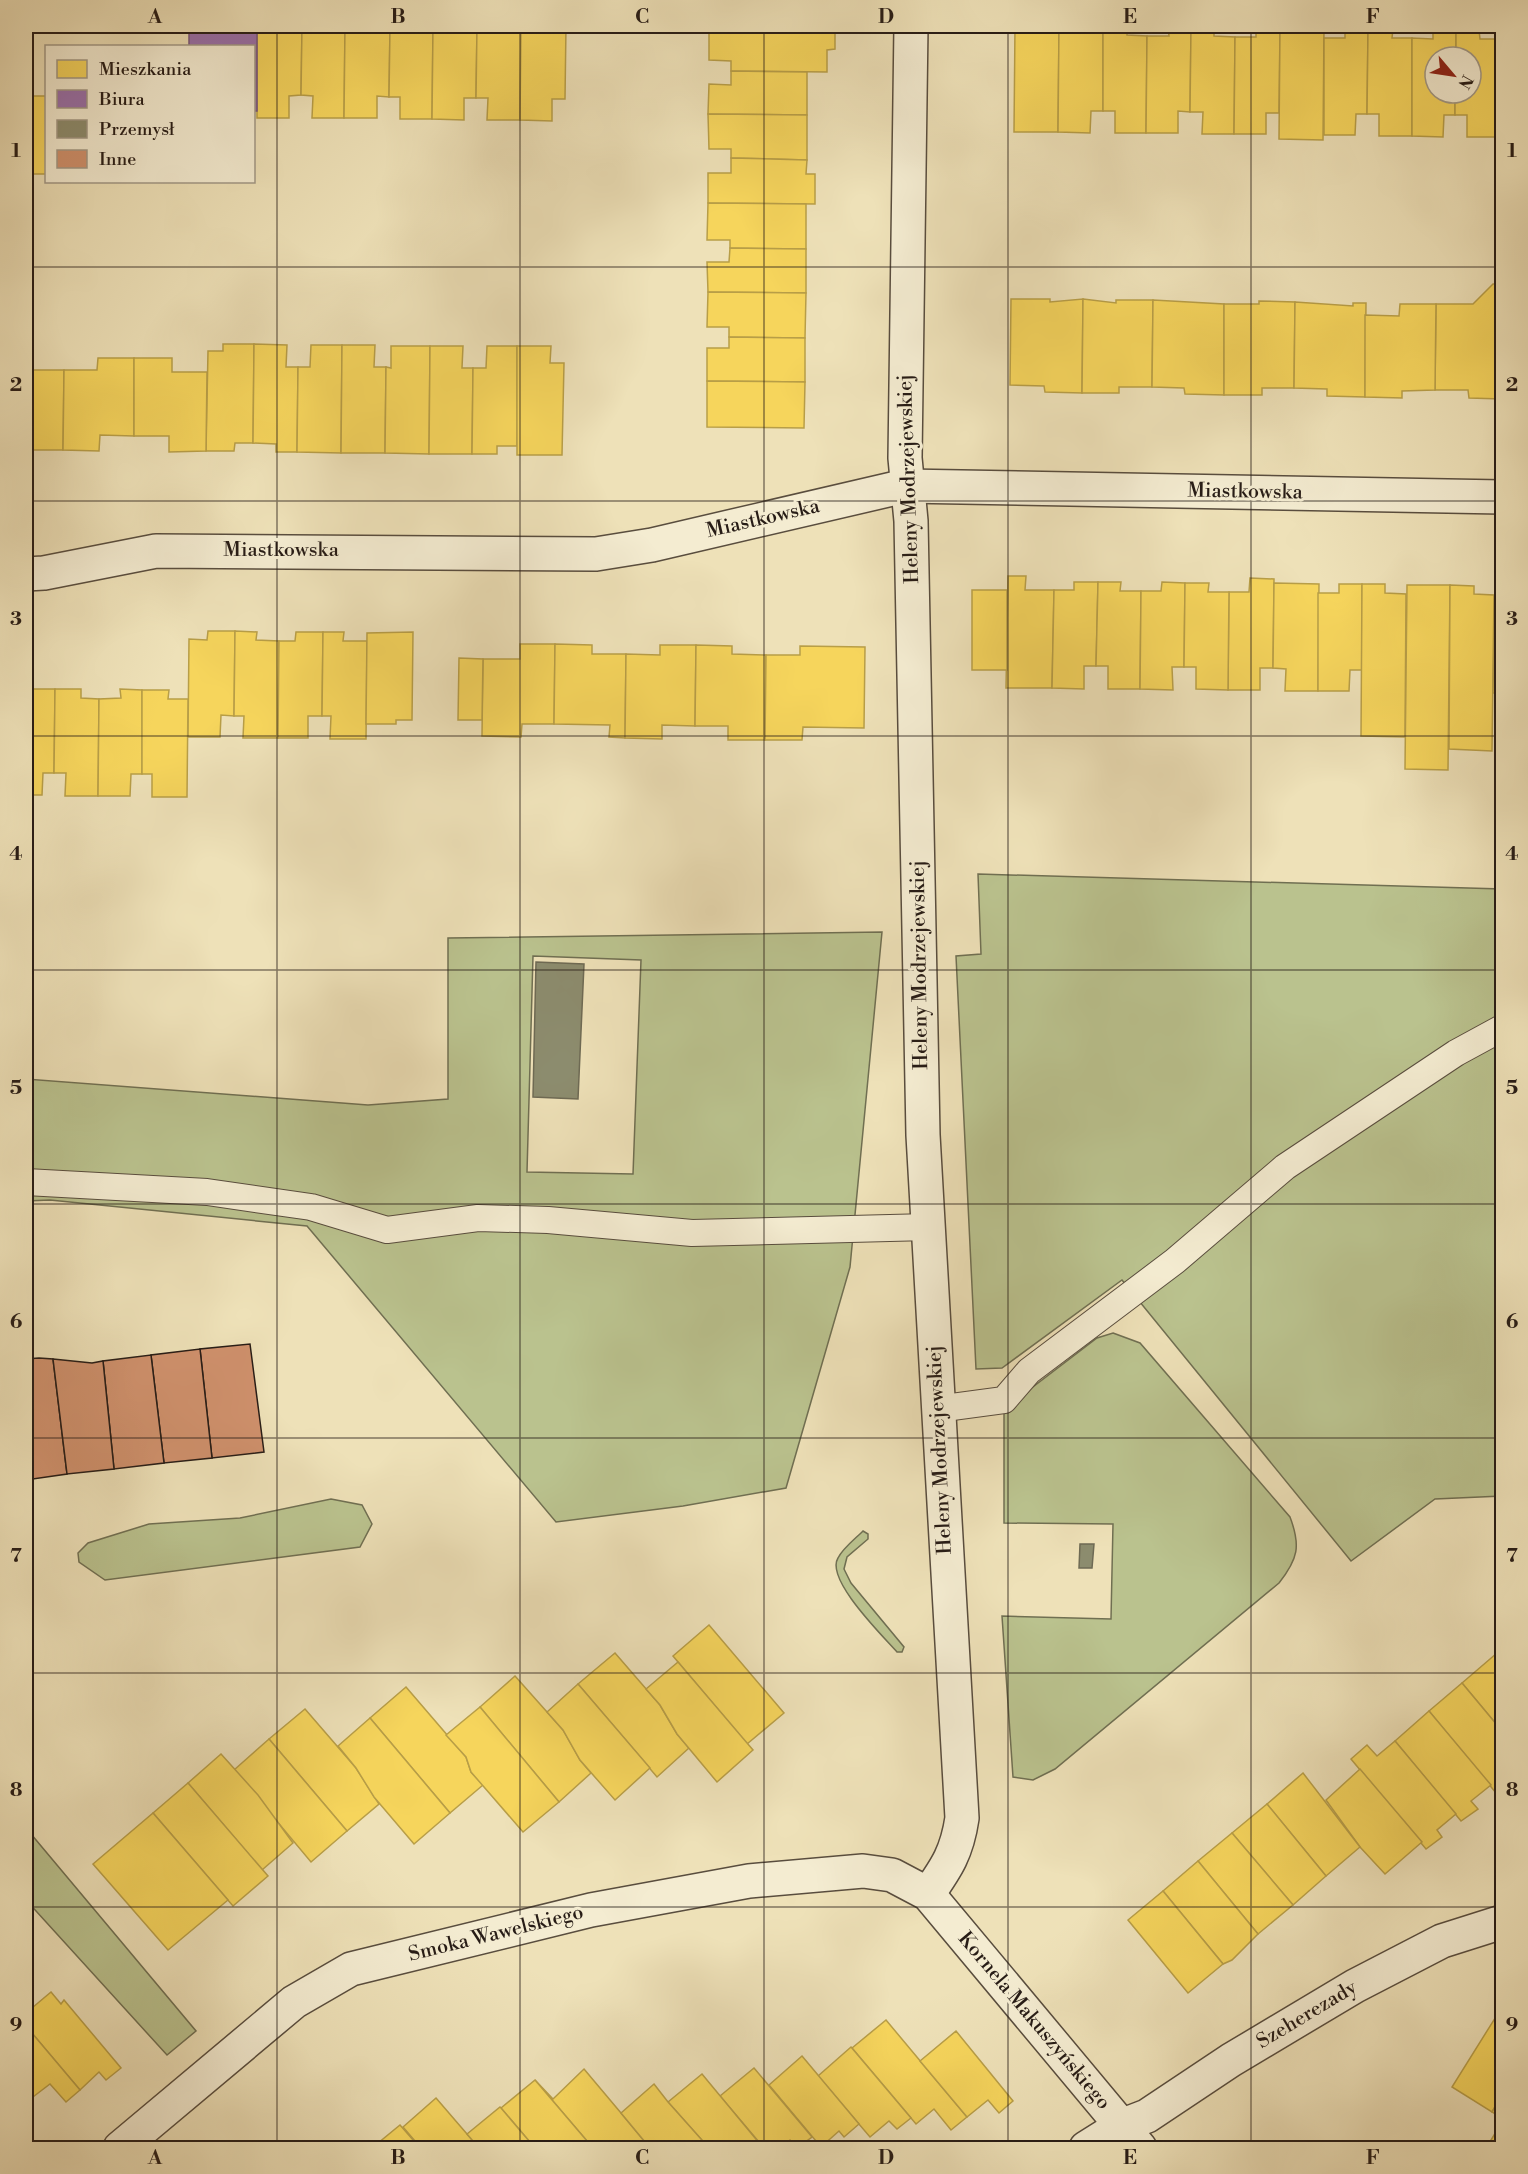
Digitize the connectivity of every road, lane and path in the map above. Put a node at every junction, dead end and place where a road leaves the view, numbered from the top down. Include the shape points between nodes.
1 (911, 26) edge
2 (905, 486) junction
3 (1503, 497) edge
4 (26, 574) edge
5 (1503, 1028) edge
6 (26, 1182) edge
7 (929, 1227) junction
8 (937, 1409) junction
9 (928, 1894) junction
10 (1503, 1922) edge
11 (1131, 2137) edge
12 (120, 2148) edge
13 (1086, 2148) edge

1 - 2 street, Heleny Modrzejewskiej
2 - 3 street, Miastkowska
2 - 4 street, Miastkowska via 652,545 596,554 156,551
2 - 7 street, Heleny Modrzejewskiej via 910,521 923,1135
5 - 8 lane via 1456,1053 1285,1167 1175,1261 1029,1371 1004,1400
6 - 7 lane via 207,1192 311,1208 387,1230 478,1218 692,1233
7 - 8 street, Heleny Modrzejewskiej
8 - 9 street, Heleny Modrzejewskiej via 962,1818 950,1863
9 - 11 street, Kornela Makuszyńskiego
9 - 12 street, Smoka Wawelskiego via 892,1875 863,1872 749,1881 591,1910 351,1969 294,2002
10 - 11 street, Szeherezady via 1442,1941 1355,1986 1147,2116
11 - 13 street, Szeherezady

